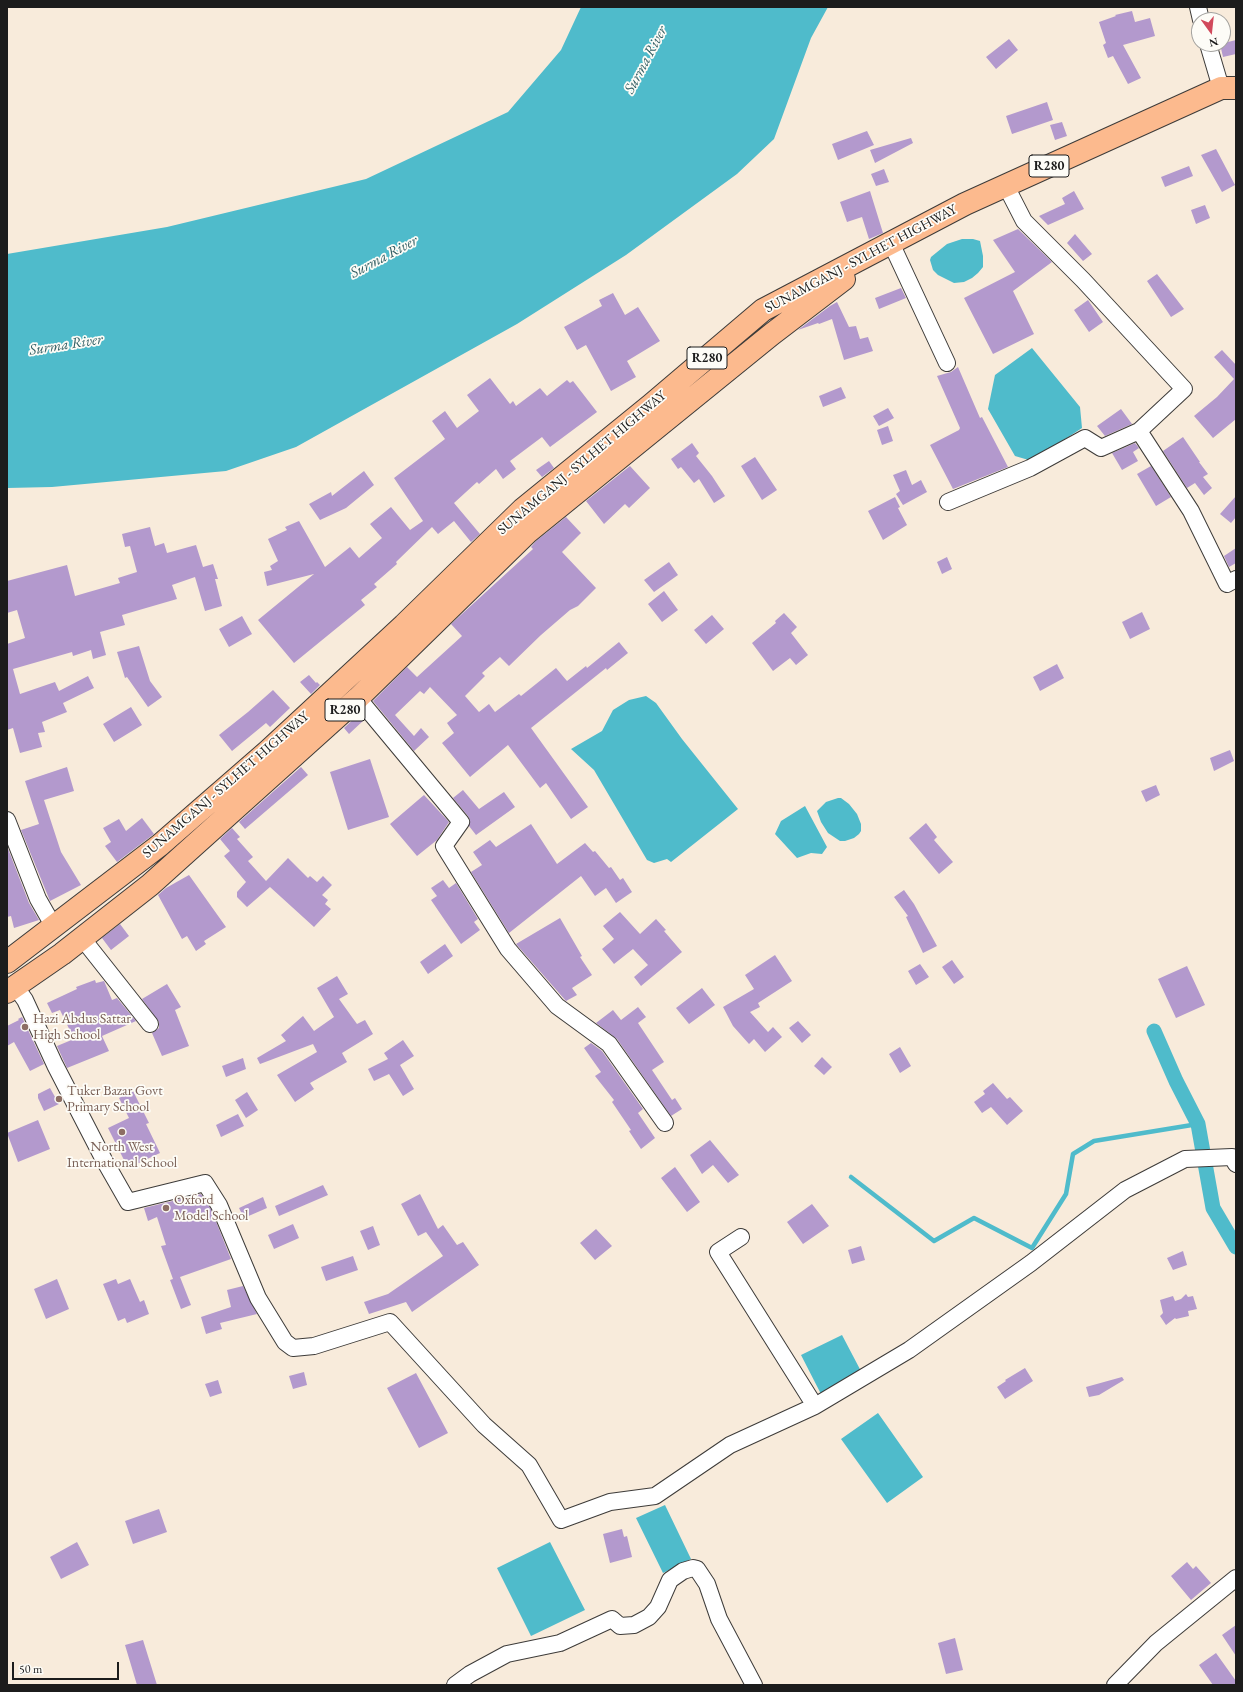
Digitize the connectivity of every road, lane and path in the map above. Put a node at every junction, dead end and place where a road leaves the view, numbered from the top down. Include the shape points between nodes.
1 (1212, 52) edge
2 (1229, 88) edge
3 (1006, 186) junction
4 (891, 243) junction
5 (947, 363) dead end
6 (1139, 431) junction
7 (948, 502) dead end
8 (1236, 579) edge
9 (358, 698) junction
10 (7, 820) edge
11 (54, 927) junction
12 (82, 938) junction
13 (7, 962) edge
14 (11, 989) edge
15 (150, 1024) dead end
16 (665, 1123) dead end
17 (1234, 1160) edge
18 (741, 1236) dead end
19 (815, 1406) junction
20 (1236, 1578) edge
21 (455, 1685) edge
22 (754, 1685) edge
23 (1115, 1685) edge

1 - 2 street
2 - 3 main road, SUNAMGANJ - SYLHET HIGHWAY / R280
3 - 4 main road, SUNAMGANJ - SYLHET HIGHWAY / R280
3 - 6 street via 1024,221 1083,280 1184,389
4 - 5 street
4 - 9 main road, SUNAMGANJ - SYLHET HIGHWAY / R280 via 772,334 528,532
4 - 11 main road, SUNAMGANJ - SYLHET HIGHWAY / R280 via 763,310 523,509 268,751 160,845
6 - 7 street via 1101,448 1085,438 1030,468
6 - 8 street via 1192,511 1227,584
9 - 12 main road, SUNAMGANJ - SYLHET HIGHWAY / R280 via 150,885
9 - 16 street via 461,822 444,846 508,949 557,1006 609,1044
10 - 11 street via 38,899
11 - 13 main road, SUNAMGANJ - SYLHET HIGHWAY / R280
12 - 14 main road, SUNAMGANJ - SYLHET HIGHWAY / R280
12 - 15 street
14 - 19 street via 25,1000 65,1086 128,1202 205,1183 219,1205 258,1298 285,1342 293,1348 314,1346 390,1322 484,1425 529,1465 561,1520 610,1502 656,1496 730,1445
17 - 19 street via 1185,1159 1125,1190 1031,1263 909,1350
18 - 19 street via 718,1252
20 - 23 street via 1156,1643
21 - 22 street via 508,1654 560,1643 612,1619 620,1626 634,1625 649,1617 658,1607 670,1580 693,1568 697,1569 707,1584 719,1618

